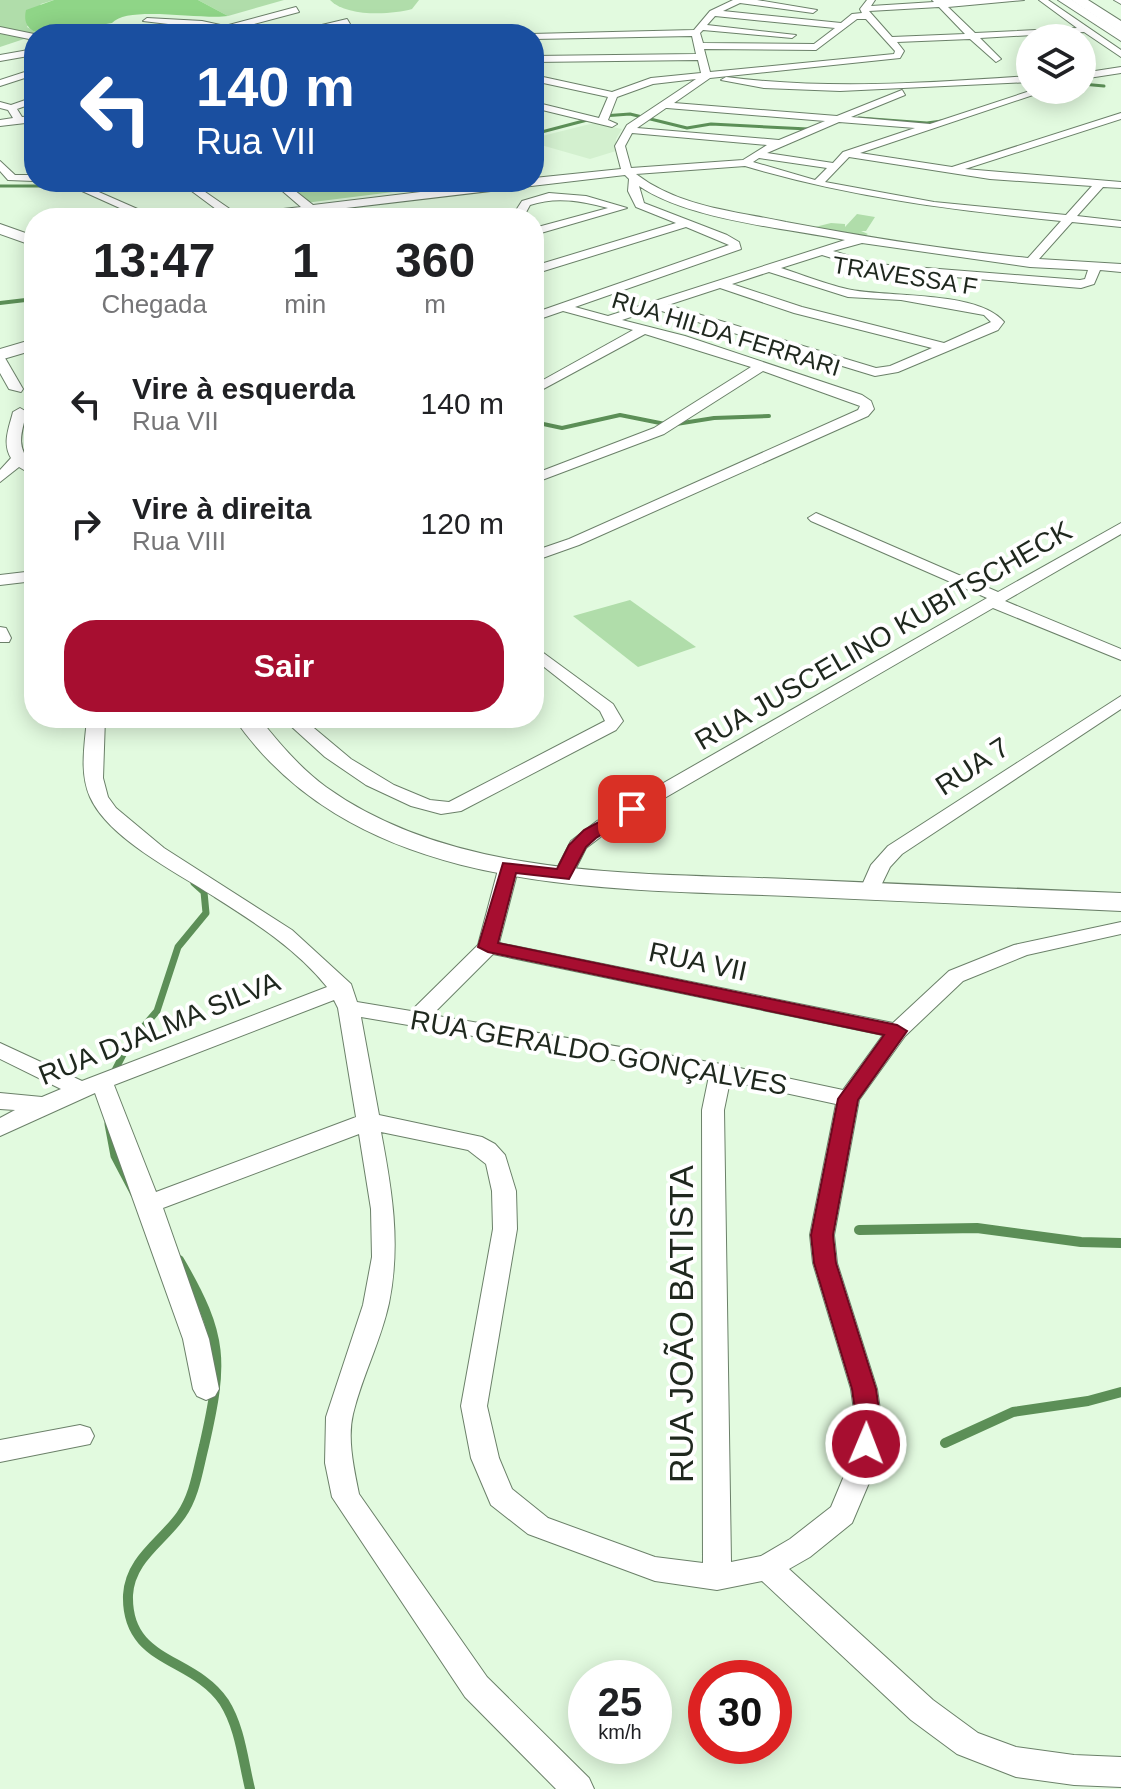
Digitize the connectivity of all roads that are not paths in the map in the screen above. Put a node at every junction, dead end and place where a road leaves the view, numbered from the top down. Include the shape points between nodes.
1 (710, 0) edge
2 (1020, 0) edge
3 (1043, 0) edge
4 (1064, 0) edge
5 (1078, 0) edge
6 (1098, 0) edge
7 (735, 1) edge
8 (939, 2) edge
9 (982, 2) junction
10 (864, 8) edge
11 (296, 10) dead end
12 (826, 12) dead end
13 (994, 12) dead end
14 (713, 13) junction
15 (1121, 13) edge
16 (841, 14) dead end
17 (1067, 19) junction
18 (1052, 20) dead end
19 (147, 21) dead end
20 (347, 22) dead end
21 (1007, 22) dead end
22 (202, 24) edge
23 (243, 24) edge
24 (337, 24) edge
25 (1074, 24) edge
26 (843, 26) junction
27 (1121, 28) edge
28 (1016, 29) edge
29 (0, 30) edge
30 (698, 30) junction
31 (24, 35) edge
32 (544, 36) edge
33 (971, 37) junction
34 (1016, 37) edge
35 (1121, 37) edge
36 (828, 38) junction
37 (1096, 38) edge
38 (893, 40) junction
39 (701, 52) junction
40 (24, 54) edge
41 (1121, 54) edge
42 (0, 58) edge
43 (544, 59) edge
44 (996, 59) dead end
45 (816, 64) junction
46 (1121, 70) edge
47 (1096, 73) edge
48 (24, 75) edge
49 (706, 76) junction
50 (544, 80) edge
51 (1016, 80) edge
52 (0, 83) edge
53 (917, 87) junction
54 (847, 90) junction
55 (613, 95) junction
56 (1016, 99) edge
57 (667, 105) junction
58 (6, 106) edge
59 (544, 108) edge
60 (1121, 116) edge
61 (838, 119) junction
62 (24, 120) edge
63 (20, 121) junction
64 (602, 122) junction
65 (0, 123) edge
66 (933, 127) junction
67 (630, 129) junction
68 (780, 143) junction
69 (847, 154) junction
70 (757, 155) junction
71 (745, 163) junction
72 (0, 164) edge
73 (835, 166) junction
74 (950, 171) junction
75 (630, 174) junction
76 (1121, 176) edge
77 (24, 178) edge
78 (544, 181) edge
79 (817, 184) junction
80 (1100, 184) junction
81 (1121, 185) edge
82 (91, 192) edge
83 (198, 192) edge
84 (290, 192) edge
85 (433, 192) edge
86 (523, 192) edge
87 (532, 200) junction
88 (640, 205) junction
89 (128, 208) edge
90 (221, 208) edge
91 (310, 208) edge
92 (318, 208) edge
93 (522, 208) edge
94 (621, 208) junction
95 (1068, 219) junction
96 (687, 223) junction
97 (1121, 224) edge
98 (0, 229) edge
99 (544, 229) edge
100 (24, 237) edge
101 (857, 240) junction
102 (822, 251) junction
103 (1030, 263) junction
104 (544, 267) edge
105 (875, 267) junction
106 (1095, 267) junction
107 (769, 268) junction
108 (1121, 268) edge
109 (718, 283) junction
110 (901, 296) junction
111 (653, 304) junction
112 (561, 307) junction
113 (544, 313) edge
114 (608, 320) junction
115 (862, 326) junction
116 (644, 329) junction
117 (971, 336) junction
118 (24, 347) edge
119 (944, 347) junction
120 (0, 355) edge
121 (0, 361) edge
122 (760, 367) junction
123 (544, 384) edge
124 (16, 389) dead end
125 (20, 412) dead end
126 (6, 440) edge
127 (17, 460) junction
128 (24, 465) edge
129 (544, 475) edge
130 (0, 478) edge
131 (816, 518) dead end
132 (1121, 528) edge
133 (544, 552) edge
134 (24, 577) edge
135 (0, 580) edge
136 (996, 600) junction
137 (1121, 655) edge
138 (544, 659) edge
139 (1121, 701) edge
140 (95, 728) edge
141 (253, 728) edge
142 (302, 728) edge
143 (509, 866) junction
144 (563, 876) junction
145 (869, 892) junction
146 (1121, 902) edge
147 (1121, 928) edge
148 (488, 947) junction
149 (346, 999) junction
150 (416, 1019) junction
151 (897, 1031) junction
152 (0, 1050) edge
153 (721, 1071) junction
154 (92, 1086) junction
155 (848, 1099) junction
156 (0, 1101) edge
157 (44, 1105) junction
158 (369, 1121) junction
159 (0, 1128) edge
160 (149, 1204) junction
161 (206, 1389) dead end
162 (80, 1436) dead end
163 (0, 1451) edge
164 (767, 1567) junction
165 (717, 1577) junction
166 (1121, 1772) edge
167 (578, 1789) edge

1 - 7 street
2 - 9 street
3 - 17 street
4 - 35 main road
5 - 27 highway
6 - 15 highway
7 - 12 street
7 - 14 street
8 - 9 street
8 - 10 street
8 - 33 street
9 - 13 street
10 - 16 street
10 - 26 street
10 - 38 street
11 - 23 street
14 - 26 street
14 - 30 street
17 - 18 street
17 - 25 street
19 - 22 street
20 - 24 street
21 - 28 street
26 - 36 street
29 - 31 street
30 - 32 street
30 - 36 street
30 - 39 street
33 - 34 street
33 - 38 street
33 - 44 street
36 - 39 street via 810,47
37 - 41 street
38 - 45 street via 900,51 897,56
39 - 43 street
39 - 49 street
40 - 42 street
45 - 49 street
45 - 54 street
46 - 47 street
48 - 52 street
49 - 54 street via 776,87
49 - 55 street via 651,81
49 - 57 street
50 - 55 street
51 - 53 street
53 - 54 street
53 - 61 street
55 - 64 street
56 - 66 street
57 - 61 street
57 - 67 street
58 - 63 street
59 - 64 street
60 - 74 street
61 - 66 street
61 - 68 street
62 - 63 street
63 - 65 street
64 - 67 street
66 - 69 street
67 - 68 street
67 - 75 street via 620,146
68 - 70 street
69 - 73 street
69 - 74 street
70 - 71 street
70 - 73 street
71 - 75 street
71 - 79 street
72 - 77 street via 12,178
73 - 79 street
74 - 80 street
75 - 78 street
75 - 88 street
75 - 101 street via 657,191 708,209
76 - 80 street
79 - 95 street via 960,209
80 - 81 street
80 - 95 street
82 - 89 street
83 - 90 street
84 - 91 street
85 - 92 street
86 - 87 street
87 - 93 street
87 - 94 street via 569,196
88 - 94 street
88 - 96 street
94 - 99 street
95 - 97 street
95 - 103 street
96 - 104 street
96 - 112 street via 735,244 731,252
98 - 100 main road
101 - 102 street
101 - 103 street
102 - 105 street
102 - 107 street
103 - 106 street
105 - 106 street via 1081,284 1090,281
105 - 110 street
106 - 108 street
107 - 109 street
107 - 110 street, TRAVESSA F via 848,293
109 - 111 street
109 - 115 street
110 - 117 street, TRAVESSA F via 988,312 998,322
111 - 114 street
111 - 119 street via 875,372
112 - 113 street
112 - 114 street, RUA HILDA FERRARI
114 - 116 street, RUA HILDA FERRARI
115 - 117 street
115 - 119 street
116 - 122 street, RUA HILDA FERRARI
116 - 123 street
117 - 119 street
118 - 120 main road
121 - 124 street
122 - 129 street via 659,431
122 - 133 street, RUA HILDA FERRARI via 857,398 866,404 863,413
125 - 126 street
126 - 127 street
127 - 128 street
127 - 130 street
131 - 136 street
132 - 136 street, RUA JUSCELINO KUBITSCHECK
134 - 135 street
136 - 137 street
136 - 144 street, RUA JUSCELINO KUBITSCHECK via 590,834 578,845
138 - 142 street via 607,708 614,721 454,807 430,807 376,784 346,767
139 - 145 street, RUA 7 via 895,850 881,865
140 - 149 street via 92,767 99,797 110,814 154,851 280,930
141 - 143 main road via 278,762 346,812 418,843
143 - 144 main road
143 - 148 street
144 - 145 main road
145 - 146 main road
147 - 151 street via 990,960 956,976
148 - 150 street
148 - 151 street, RUA VII
149 - 150 street, RUA GERALDO GONÇALVES
149 - 154 street, RUA DJALMA SILVA
149 - 158 street
150 - 153 street, RUA GERALDO GONÇALVES
151 - 155 street
152 - 154 street
153 - 155 street, RUA GERALDO GONÇALVES
153 - 165 street, RUA JOÃO BATISTA via 713,1110
154 - 157 street, RUA DJALMA SILVA
154 - 160 street
155 - 164 street via 822,1235 825,1263 864,1389 869,1424 863,1464 842,1515
156 - 157 street
157 - 159 street, RUA DJALMA SILVA
158 - 160 street
158 - 165 street via 474,1143 497,1161 505,1229 474,1406 485,1458 501,1497 538,1526 655,1569
158 - 167 street via 383,1209 384,1257 376,1305 339,1417 339,1463 346,1497 476,1687
160 - 161 street via 196,1339
162 - 163 street
164 - 165 street
164 - 166 street via 922,1710 968,1744 1016,1762

